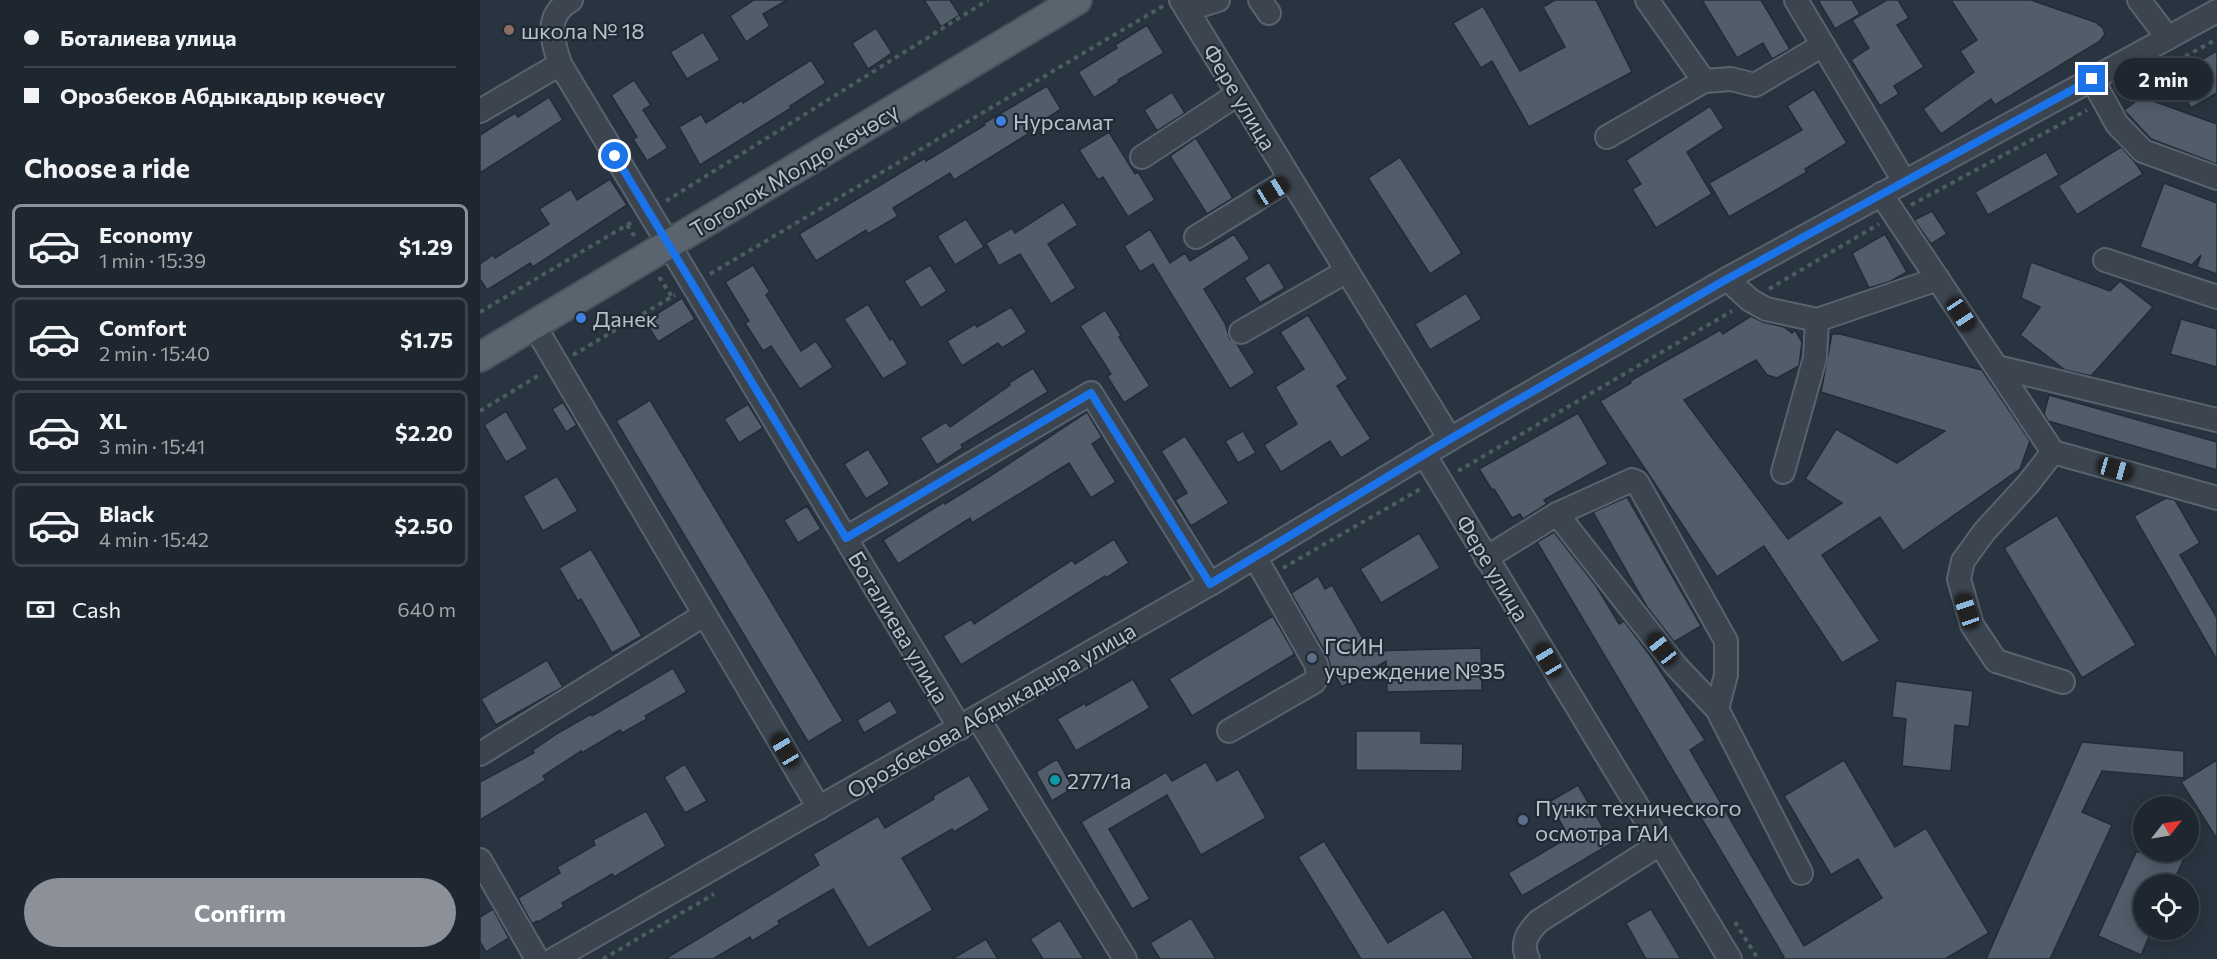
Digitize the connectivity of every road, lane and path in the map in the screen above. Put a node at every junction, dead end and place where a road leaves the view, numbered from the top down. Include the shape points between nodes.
1 (571, 0) edge
2 (988, 0) edge
3 (1077, 0) edge
4 (1218, 0) edge
5 (1647, 0) edge
6 (1796, 0) edge
7 (2139, 0) edge
8 (1180, 3) edge
9 (1043, 8) edge
10 (2217, 11) edge
11 (2168, 38) junction
12 (2217, 39) edge
13 (1823, 45) junction
14 (560, 64) junction
15 (2092, 79) junction
16 (1704, 81) junction
17 (1238, 94) junction
18 (2104, 101) junction
19 (480, 111) edge
20 (1607, 137) dead end
21 (1142, 157) dead end
22 (2217, 178) edge
23 (1290, 179) junction
24 (1904, 181) junction
25 (1881, 194) junction
26 (649, 212) junction
27 (1894, 215) junction
28 (1196, 237) dead end
29 (669, 245) junction
30 (2105, 260) dead end
31 (1347, 271) junction
32 (1727, 279) junction
33 (1938, 279) junction
34 (693, 284) junction
35 (2217, 297) edge
36 (1750, 300) junction
37 (480, 312) edge
38 (1817, 320) junction
39 (534, 325) junction
40 (1241, 332) dead end
41 (480, 357) edge
42 (558, 364) junction
43 (1997, 367) junction
44 (480, 411) edge
45 (2217, 420) edge
46 (1450, 439) junction
47 (2053, 452) junction
48 (1424, 454) junction
49 (1783, 472) dead end
50 (1438, 479) junction
51 (2217, 498) edge
52 (1557, 514) junction
53 (846, 538) junction
54 (1255, 557) junction
55 (1486, 558) junction
56 (1268, 577) junction
57 (1210, 584) junction
58 (704, 615) junction
59 (2064, 682) dead end
60 (1717, 709) junction
61 (969, 723) junction
62 (1229, 731) dead end
63 (480, 754) edge
64 (819, 808) junction
65 (1660, 844) junction
66 (480, 860) edge
67 (1801, 873) dead end
68 (714, 894) dead end
69 (537, 959) edge
70 (554, 959) edge
71 (603, 959) edge
72 (1125, 959) edge
73 (1528, 959) edge
74 (1730, 959) edge

1 - 14 street, Боталиева улица via 555,15 552,31
2 - 26 path
3 - 9 main road, Тоголок Молдо көчөсү
4 - 8 street
5 - 16 street
6 - 13 street
7 - 11 street
8 - 17 street, Фере улица
8 - 34 path
9 - 29 main road, Тоголок Молдо көчөсү
10 - 11 street, Орозбекова Абдыкадыра улица
11 - 15 street, Орозбекова Абдыкадыра улица
12 - 18 path
13 - 16 street via 1755,85 1731,80
13 - 24 street
14 - 19 street
14 - 26 street, Боталиева улица
15 - 18 street
15 - 24 street, Орозбекова Абдыкадыра улица
16 - 20 street
17 - 21 street
17 - 23 street, Фере улица
18 - 22 street via 2116,124 2144,151
18 - 27 path
23 - 28 street
23 - 31 street, Фере улица
24 - 25 street, Орозбекова Абдыкадыра улица
25 - 27 street
25 - 32 street, Орозбекова Абдыкадыра улица
26 - 29 street, Боталиева улица
26 - 37 path
27 - 33 street
27 - 36 path
29 - 34 street, Боталиева улица
29 - 39 main road, Тоголок Молдо көчөсү
30 - 35 street
31 - 40 street
31 - 46 street, Фере улица
32 - 36 street
32 - 46 street, Орозбекова Абдыкадыра улица
33 - 38 street
33 - 43 street
34 - 42 path
34 - 53 street, Боталиева улица
36 - 38 street via 1766,309
36 - 50 path via 1460,470
38 - 49 street via 1815,358
39 - 41 main road, Тоголок Молдо көчөсү
39 - 42 street
42 - 44 path
42 - 58 street
43 - 45 street
43 - 47 street
46 - 48 street, Орозбекова Абдыкадыра улица
47 - 51 street
47 - 59 street via 1984,532 1963,561 1959,579 1972,625 1996,661
48 - 50 street, Фере улица
48 - 54 street, Орозбекова Абдыкадыра улица
50 - 55 street, Фере улица
50 - 56 path
52 - 55 street
52 - 60 street via 1676,666
52 - 60 street via 1632,480 1637,482 1726,641 1726,675
53 - 57 street via 1091,393
53 - 61 street, Боталиева улица
54 - 56 street
54 - 57 street, Орозбекова Абдыкадыра улица
55 - 65 street, Фере улица
56 - 62 street via 1318,674 1314,682
57 - 61 street, Орозбекова Абдыкадыра улица
58 - 63 street
58 - 64 street
60 - 67 street
61 - 64 street, Орозбекова Абдыкадыра улица
61 - 72 street, Боталиева улица
64 - 70 street, Орозбекова Абдыкадыра улица
65 - 73 street via 1539,921 1527,934 1524,951
65 - 74 street, Фере улица
66 - 69 street
68 - 71 path

